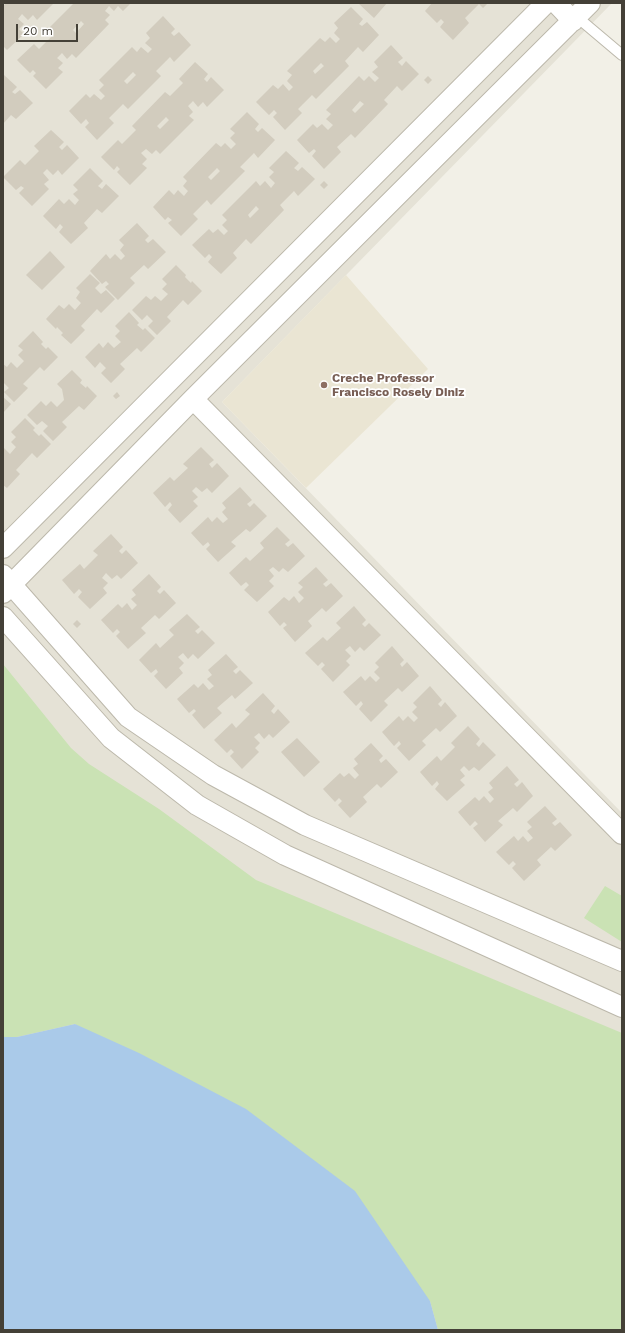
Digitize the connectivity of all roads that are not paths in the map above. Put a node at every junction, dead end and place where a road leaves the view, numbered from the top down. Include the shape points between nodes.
1 (546, 3) edge
2 (556, 3) edge
3 (580, 14) edge
4 (622, 55) edge
5 (193, 399) junction
6 (3, 548) edge
7 (6, 584) edge
8 (3, 617) edge
9 (128, 717) junction
10 (111, 738) junction
11 (622, 834) edge
12 (622, 961) edge
13 (622, 1007) edge

1 - 6 street
2 - 3 street
3 - 4 lane
3 - 5 street
5 - 7 street
5 - 11 street
7 - 9 street
8 - 10 street
9 - 10 street
9 - 12 street via 213,775 305,825
10 - 13 street via 197,805 285,855

